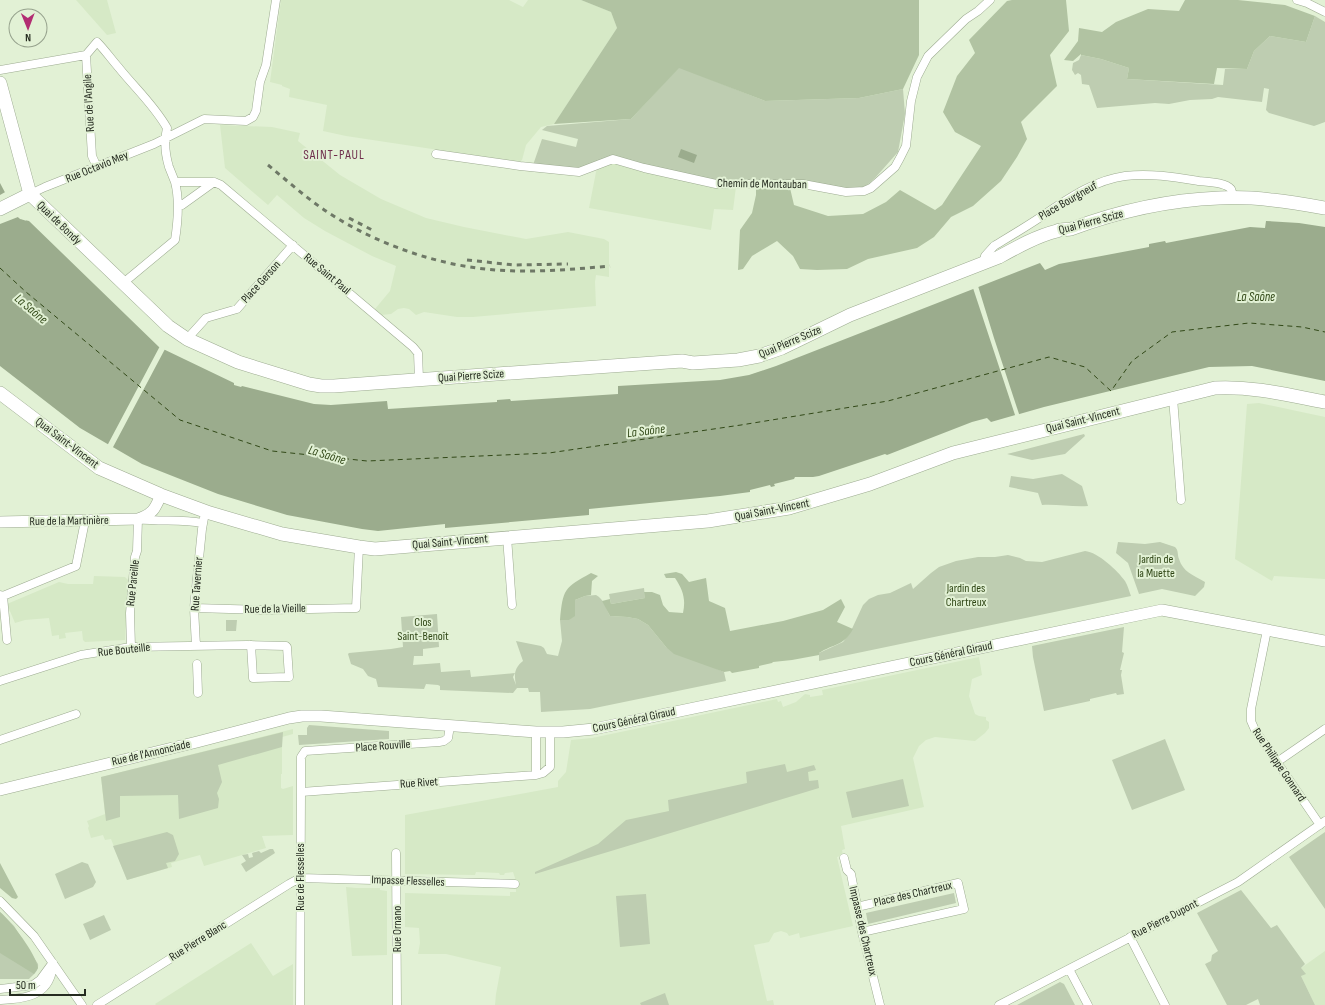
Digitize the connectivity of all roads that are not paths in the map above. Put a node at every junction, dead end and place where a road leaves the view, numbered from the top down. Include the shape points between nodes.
1 (276, 0) edge
2 (990, 0) edge
3 (1297, 0) edge
4 (1325, 12) edge
5 (86, 55) junction
6 (0, 70) edge
7 (0, 83) edge
8 (164, 139) junction
9 (436, 154) dead end
10 (96, 167) junction
11 (174, 182) junction
12 (214, 182) junction
13 (30, 194) junction
14 (1234, 198) junction
15 (178, 206) junction
16 (1325, 208) edge
17 (0, 210) edge
18 (293, 245) junction
19 (983, 263) junction
20 (122, 284) junction
21 (172, 330) joint
22 (187, 339) junction
23 (419, 379) junction
24 (1, 395) edge
25 (1173, 398) junction
26 (1325, 402) edge
27 (160, 495) junction
28 (1181, 500) dead end
29 (205, 517) junction
30 (138, 519) junction
31 (85, 521) junction
32 (0, 522) edge
33 (506, 537) junction
34 (359, 548) junction
35 (1, 596) edge
36 (512, 605) dead end
37 (194, 608) junction
38 (1267, 630) junction
39 (7, 640) dead end
40 (1325, 641) edge
41 (251, 645) junction
42 (196, 646) junction
43 (131, 647) junction
44 (197, 664) dead end
45 (0, 681) edge
46 (198, 693) dead end
47 (76, 714) dead end
48 (302, 716) joint
49 (450, 726) junction
50 (1325, 729) edge
51 (578, 730) joint
52 (536, 732) junction
53 (550, 732) junction
54 (0, 740) edge
55 (305, 751) joint
56 (1277, 762) junction
57 (536, 775) junction
58 (0, 790) edge
59 (301, 792) junction
60 (1323, 823) edge
61 (396, 853) dead end
62 (844, 858) dead end
63 (300, 878) junction
64 (397, 880) junction
65 (515, 884) dead end
66 (0, 901) edge
67 (857, 907) junction
68 (862, 932) junction
69 (1130, 938) junction
70 (53, 963) junction
71 (1069, 969) junction
72 (0, 989) edge
73 (0, 1000) edge
74 (82, 1005) edge
75 (96, 1005) edge
76 (300, 1005) edge
77 (397, 1005) edge
78 (880, 1005) edge
79 (999, 1005) edge
80 (1088, 1005) edge
81 (1165, 1005) edge

1 - 8 street, Rue Octavio Mey via 266,66 253,117 246,121 204,119
2 - 9 street, Chemin de Montauban via 928,56 917,76 911,101 906,146 895,167 864,191 846,192 803,184 716,184 614,159 579,172
3 - 4 street
5 - 6 street
5 - 8 street via 97,42 159,115 167,128
5 - 10 street, Rue de l'Angile via 92,156
7 - 13 main road, Quai de Bondy
8 - 10 street, Rue Octavio Mey
8 - 11 street via 167,161
10 - 13 street, Rue Octavio Mey
11 - 12 street
11 - 15 street
12 - 15 street
12 - 18 street, Rue Saint Paul via 221,185
13 - 17 main road
13 - 20 main road, Quai de Bondy
14 - 16 main road, Quai Pierre Scize via 1282,201
14 - 19 main road, Quai Pierre Scize via 1158,205 1106,217 1069,230 1055,231
14 - 19 street, Place Bourgneuf via 1227,186 1181,178 1144,175 1104,181 1064,201 994,246 985,256
15 - 20 street via 175,240
18 - 22 street, Place Gerson via 237,309 206,318
18 - 23 street, Rue Saint Paul via 412,346 418,353
19 - 23 main road, Quai Pierre Scize via 850,315 782,348 759,356 738,360 693,363 682,361
20 - 21 main road, Quai de Bondy
21 - 22 main road, Quai Pierre Scize
22 - 23 main road, Quai Pierre Scize via 238,362 321,386
24 - 27 main road, Quai Saint-Vincent via 99,468
25 - 26 main road, Quai Saint-Vincent via 1215,388 1240,388
25 - 28 street
25 - 33 main road, Quai Saint-Vincent via 953,453 870,484 789,508 708,521
27 - 29 main road, Quai Saint-Vincent
27 - 30 street via 155,509
29 - 30 street, Quai Saint-Vincent via 193,521
29 - 34 main road, Quai Saint-Vincent
29 - 37 street, Rue Tavernier
30 - 31 street, Rue de la Martinière
30 - 43 street, Rue Pareille via 130,613
31 - 32 street, Rue de la Martinière
31 - 35 street via 76,566
33 - 34 main road, Quai Saint-Vincent via 375,549
33 - 36 street
34 - 37 street, Rue de la Vieille via 356,608
35 - 39 street
37 - 42 street, Rue Tavernier
38 - 40 street, Cours Général Giraud
38 - 51 street, Cours Général Giraud via 1162,610 594,729
38 - 56 street, Rue Philippe Gonnard via 1250,716 1255,730
41 - 41 street via 252,678 290,676 286,646
41 - 42 street, Rue Bouteille
42 - 43 street, Rue Bouteille
43 - 45 street, Rue Bouteille via 81,655
44 - 46 street
47 - 54 street
48 - 49 street, Place Rouville
48 - 58 street, Rue de l'Annonciade
49 - 52 street, Place Rouville
49 - 55 street, Place Rouville via 448,738 444,741
50 - 56 street
51 - 53 street, Place Rouville
52 - 53 street, Place Rouville
52 - 57 street
53 - 57 street via 550,767
55 - 59 street, Rue de Flesselles via 301,757
56 - 60 street, Rue Philippe Gonnard
57 - 59 street, Rue Rivet
59 - 63 street, Rue de Flesselles
60 - 69 street, Rue Pierre Dupont via 1238,882
61 - 64 street, Rue Ornano
62 - 67 street, Impasse des Chartreux
63 - 64 street, Impasse Flesselles
63 - 75 street, Rue Pierre Blanc
63 - 76 street, Rue de Flesselles
64 - 65 street, Impasse Flesselles
64 - 77 street, Rue Ornano
66 - 70 street via 34,936
67 - 68 street, Impasse des Chartreux
67 - 68 street, Place des Chartreux via 958,883 964,909
68 - 78 street, Impasse des Chartreux
69 - 71 street, Rue Pierre Dupont
69 - 81 street
70 - 72 street via 33,985
70 - 73 street via 51,976 46,985 36,993 26,998
70 - 74 street
71 - 79 street, Rue Pierre Dupont
71 - 80 street

